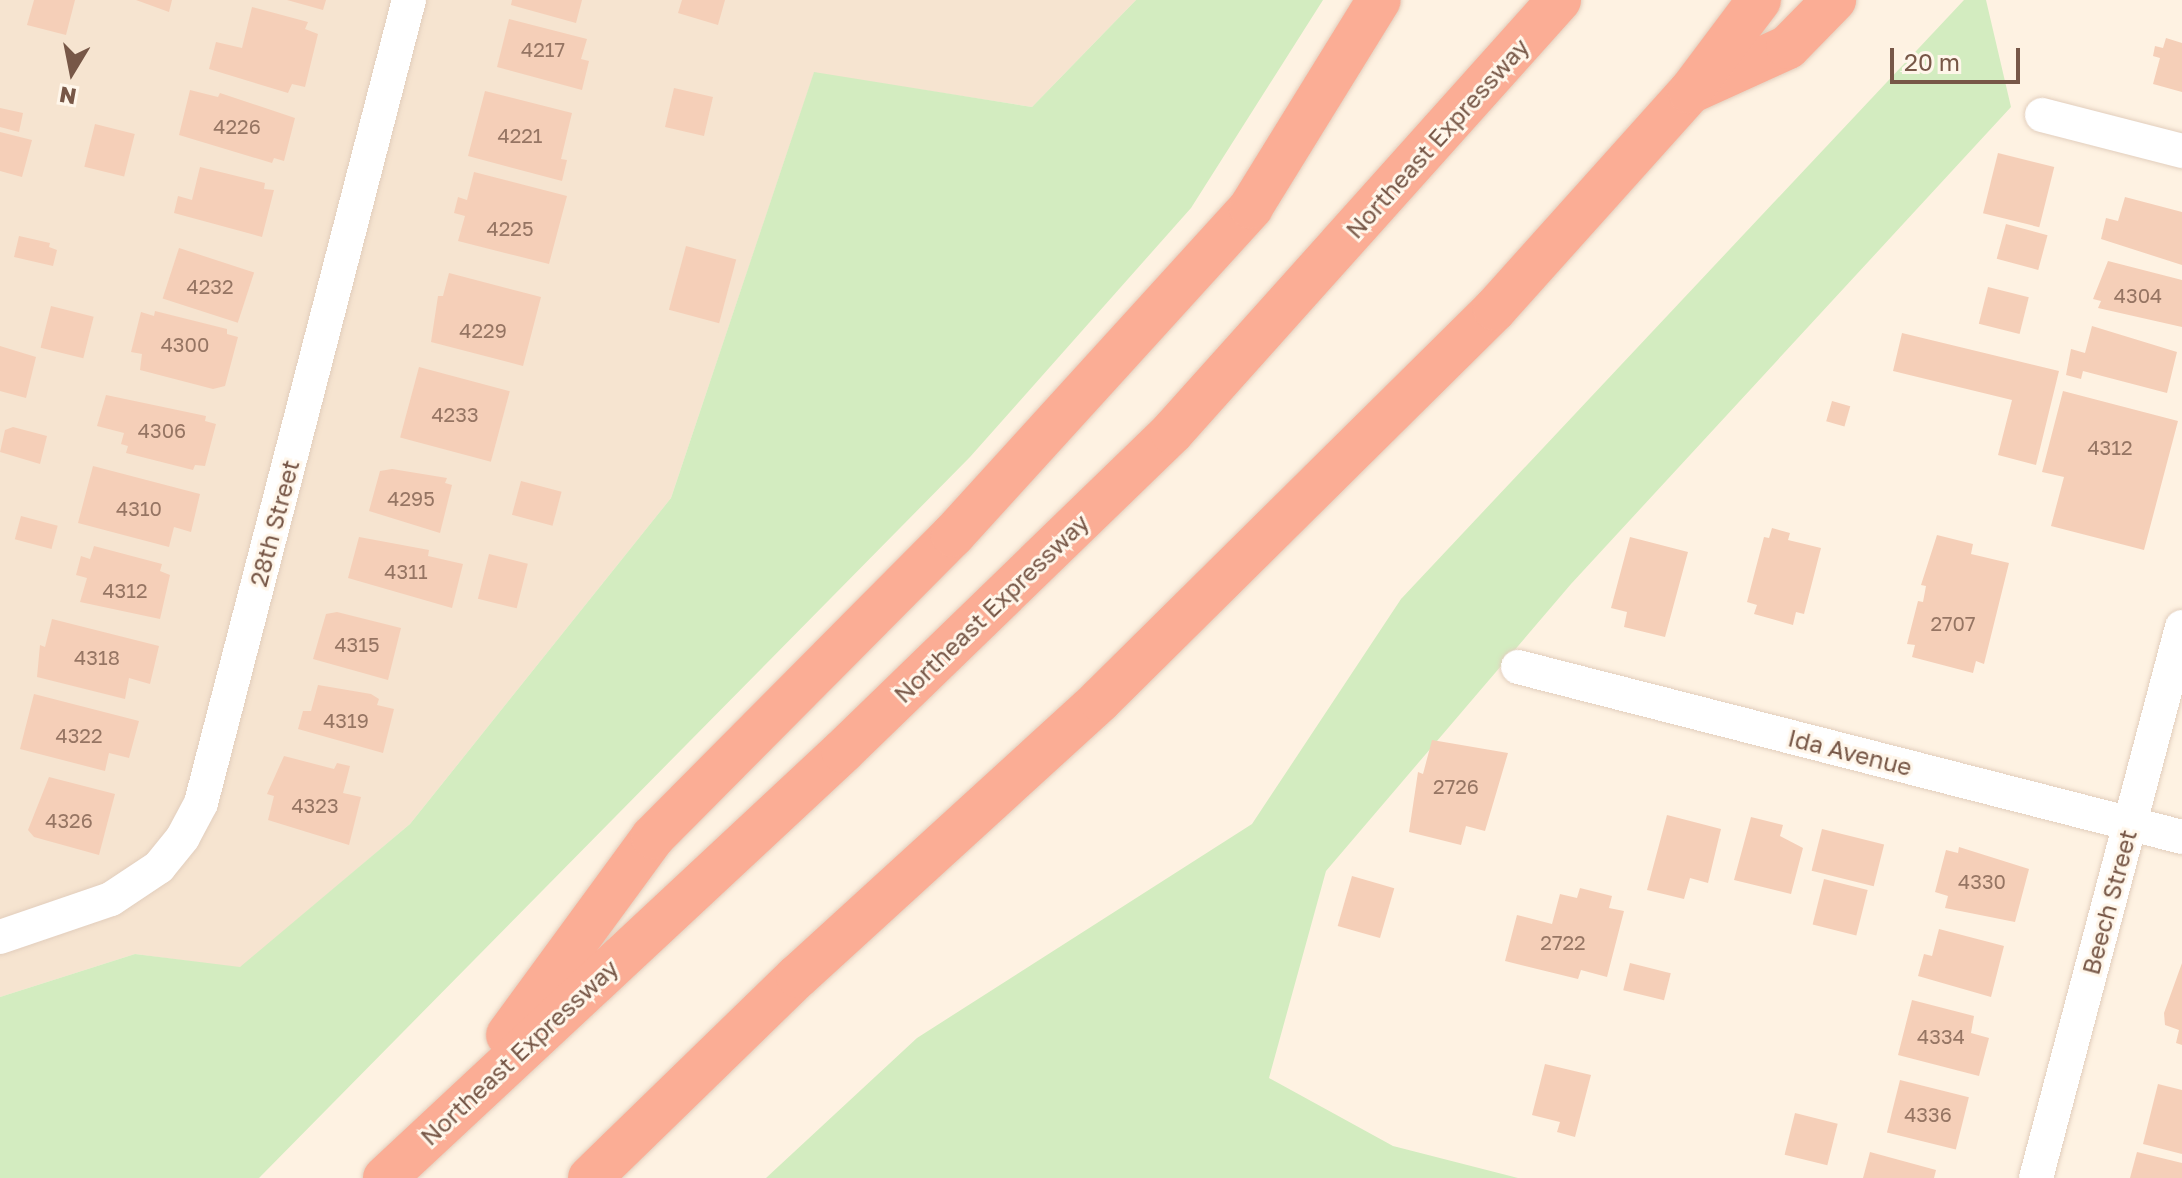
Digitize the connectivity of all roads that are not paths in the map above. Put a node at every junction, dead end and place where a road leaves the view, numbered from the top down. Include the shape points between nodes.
1 (409, 0) edge
2 (1379, 0) edge
3 (1559, 0) edge
4 (1759, 0) edge
5 (1834, 0) edge
6 (1690, 92) junction
7 (2042, 115) dead end
8 (2182, 151) edge
9 (2182, 627) edge
10 (1518, 667) dead end
11 (2130, 823) junction
12 (2182, 837) edge
13 (0, 937) edge
14 (448, 1118) junction
15 (385, 1178) edge
16 (590, 1178) edge
17 (2036, 1178) edge

1 - 13 street, 28th Street via 201,803 159,867 111,899
2 - 14 highway via 1251,207 953,535 653,837
3 - 14 highway, Northeast Expressway via 1172,432 843,751
4 - 6 highway
5 - 6 highway via 1788,47
6 - 16 highway via 1495,309 1100,700 798,976
7 - 8 street
9 - 11 street, Beech Street
10 - 11 street, Ida Avenue
11 - 12 street, Ida Avenue
11 - 17 street, Beech Street
14 - 15 highway, Northeast Expressway

